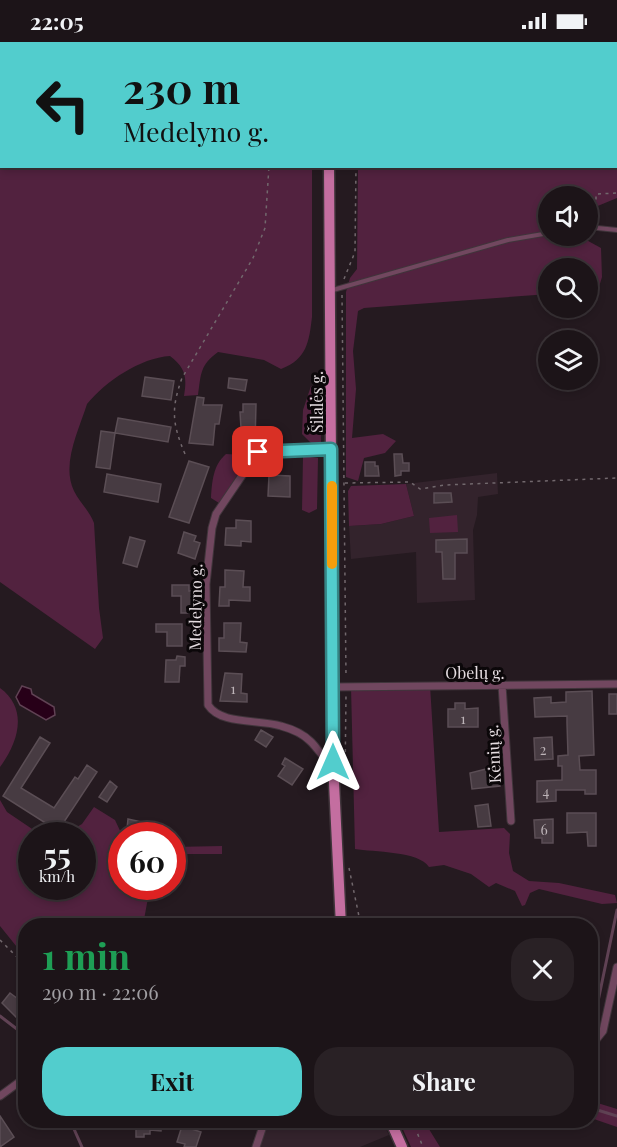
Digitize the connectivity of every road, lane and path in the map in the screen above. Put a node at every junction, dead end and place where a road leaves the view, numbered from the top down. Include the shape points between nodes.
1 (269, 168) edge
2 (329, 168) edge
3 (356, 168) edge
4 (617, 193) edge
5 (598, 194) edge
6 (598, 226) edge
7 (617, 230) edge
8 (538, 235) edge
9 (330, 290) junction
10 (342, 290) junction
11 (331, 449) junction
12 (185, 454) dead end
13 (617, 478) edge
14 (344, 483) junction
15 (332, 484) junction
16 (617, 684) edge
17 (502, 685) junction
18 (333, 687) junction
19 (346, 687) junction
20 (333, 762) junction
21 (345, 790) dead end
22 (510, 822) dead end
23 (348, 866) dead end
24 (341, 918) edge
25 (359, 918) edge
26 (0, 940) edge
27 (18, 958) edge
28 (617, 967) edge
29 (598, 1040) edge
30 (18, 1083) edge
31 (0, 1096) edge
32 (262, 1128) edge
33 (394, 1128) edge
34 (415, 1128) edge
35 (256, 1147) edge
36 (402, 1147) edge
37 (423, 1147) edge

1 - 12 path via 265,228 253,258 182,378 176,395 174,421
2 - 9 main road, Šilalės g.
3 - 10 path via 355,252
4 - 5 path
6 - 7 lane
8 - 10 lane via 508,240
9 - 10 lane
9 - 11 main road, Šilalės g.
10 - 14 path
11 - 15 main road, Šilalės g.
11 - 20 street, Medelyno g. via 258,452 216,514 206,584 208,705 214,715 258,720 302,734
13 - 14 path via 420,489 410,482
14 - 15 path
14 - 19 path
15 - 18 main road, Šilalės g.
16 - 17 street, Obelų g.
17 - 19 street, Obelų g.
17 - 22 street, Kėnių g.
18 - 19 street, Obelų g.
18 - 20 main road, Šilalės g.
19 - 21 path
20 - 24 main road, Šilalės g.
23 - 25 path
26 - 27 path
28 - 29 street
30 - 31 street
32 - 35 street
33 - 36 main road
34 - 37 path

